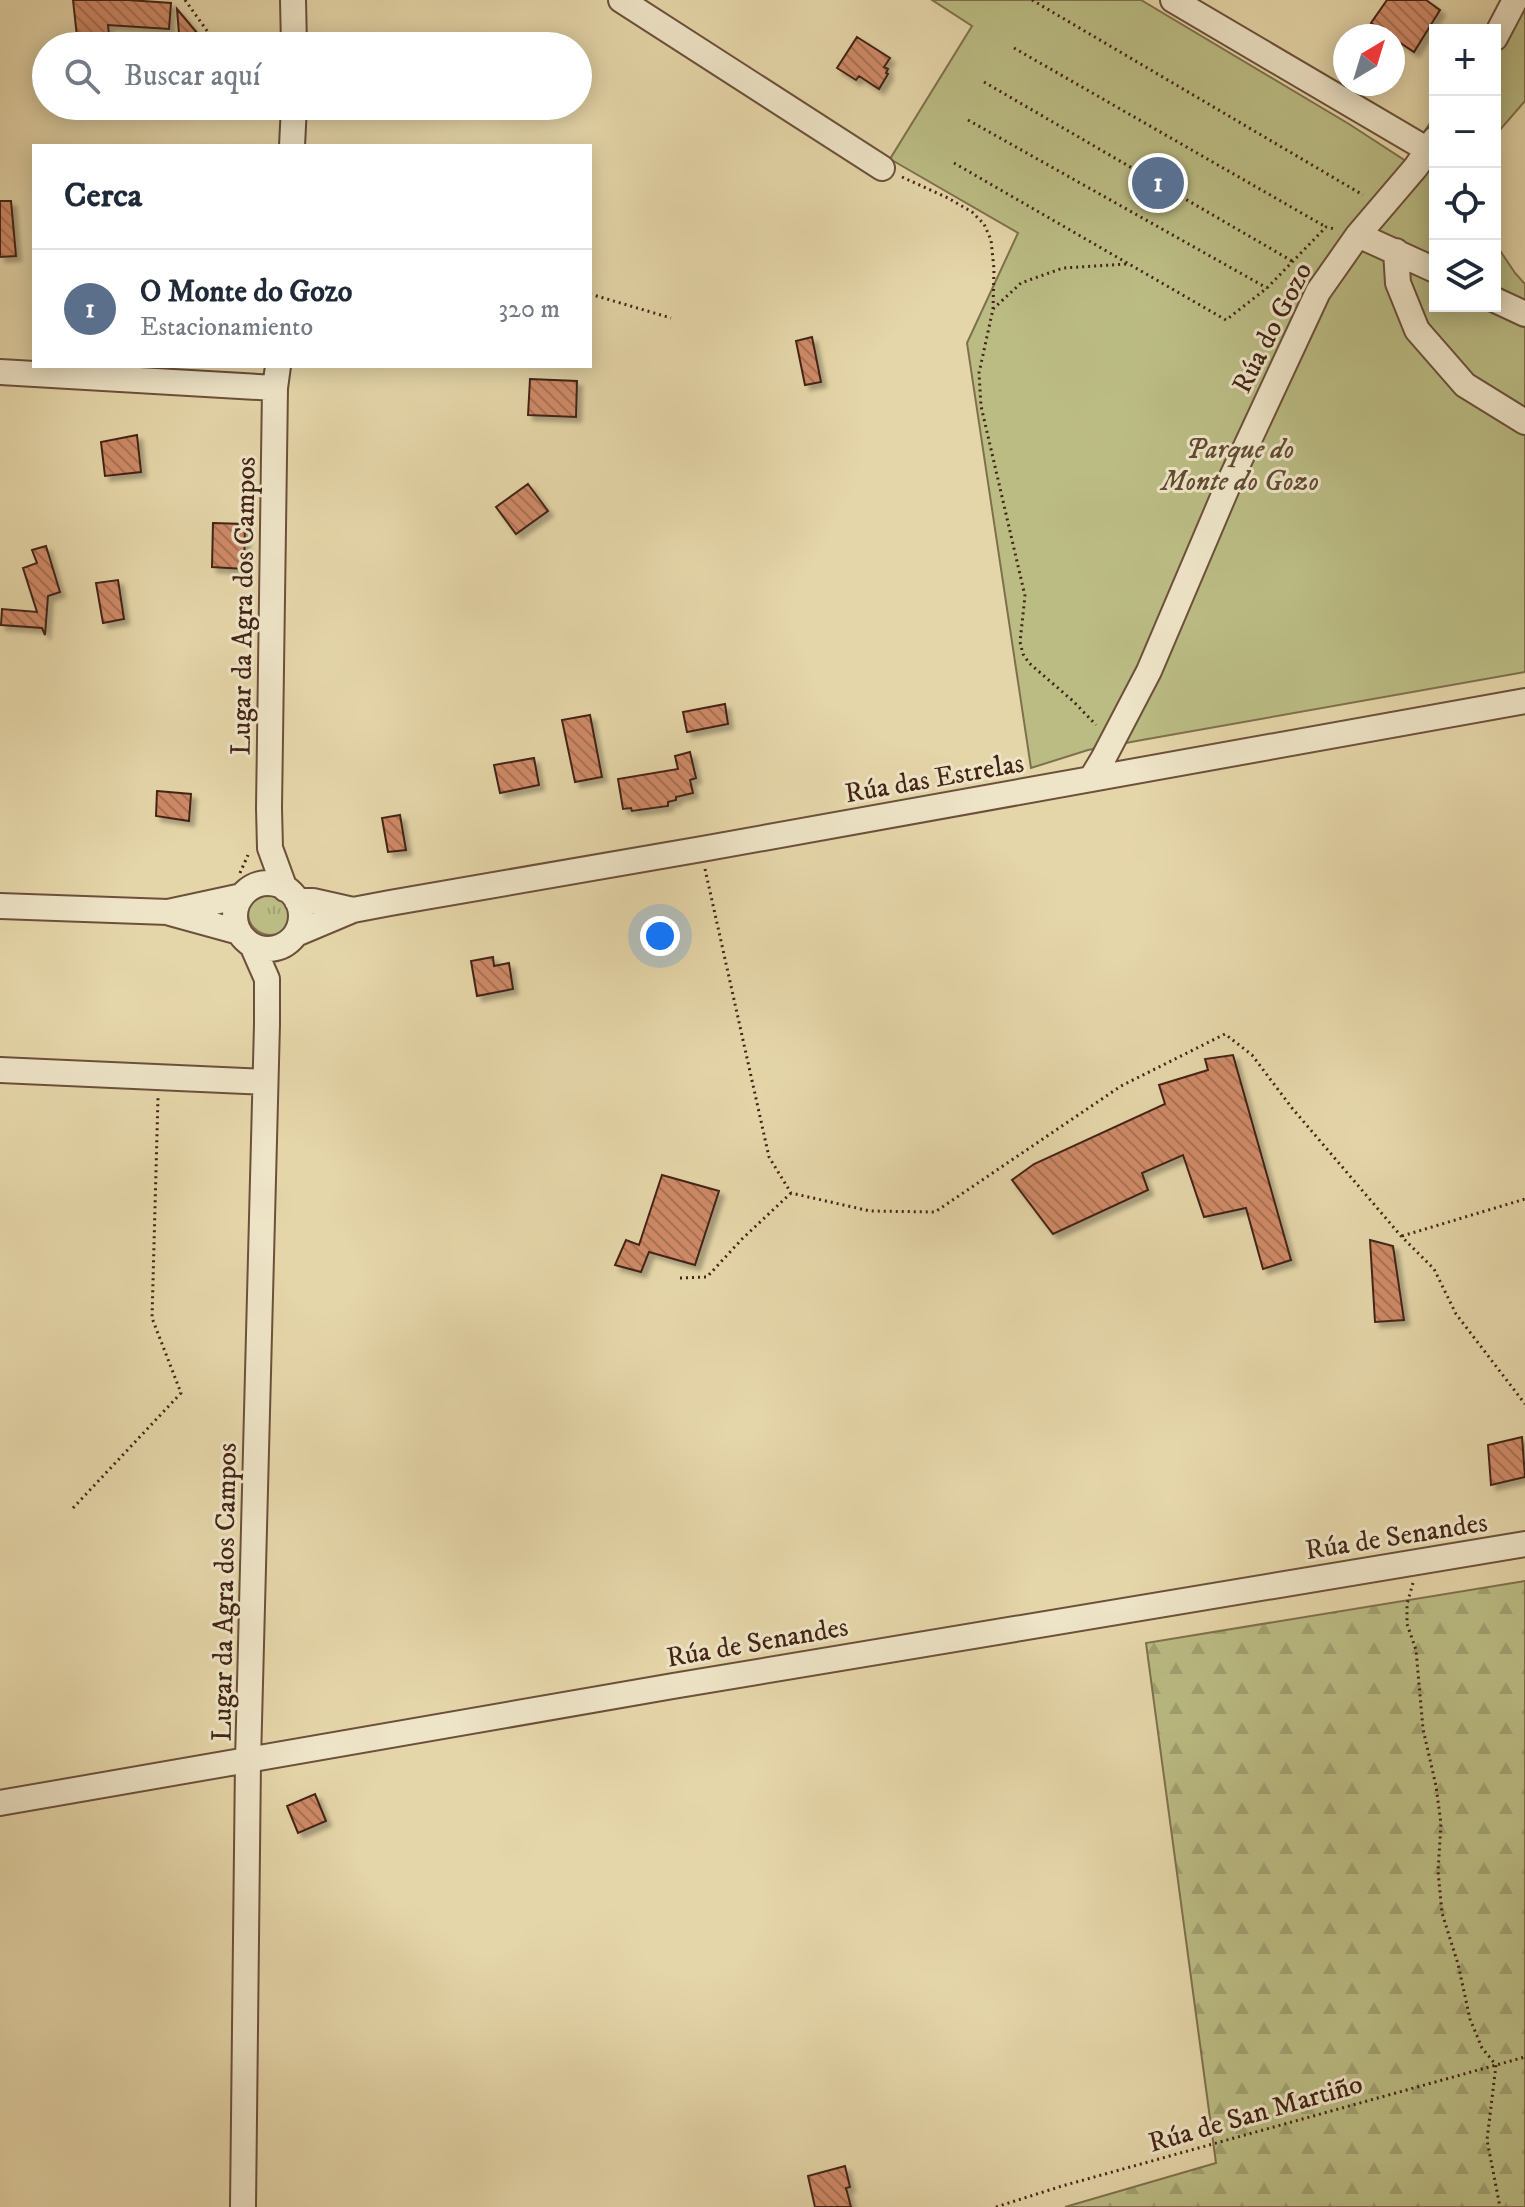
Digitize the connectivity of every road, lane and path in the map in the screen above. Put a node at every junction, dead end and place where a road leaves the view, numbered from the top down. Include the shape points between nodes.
1 (185, 0) edge
2 (293, 0) edge
3 (621, 0) edge
4 (1032, 0) edge
5 (1173, 0) edge
6 (1515, 0) edge
7 (1501, 27) edge
8 (208, 32) edge
9 (294, 32) edge
10 (1014, 48) dead end
11 (984, 82) dead end
12 (293, 120) edge
13 (968, 120) dead end
14 (1429, 142) edge
15 (292, 144) edge
16 (1429, 148) edge
17 (954, 163) dead end
18 (882, 168) joint
19 (1384, 205) junction
20 (1326, 227) junction
21 (1358, 235) junction
22 (1396, 251) junction
23 (1293, 261) junction
24 (1129, 264) junction
25 (1429, 267) edge
26 (1267, 288) junction
27 (592, 295) edge
28 (1501, 303) edge
29 (993, 309) junction
30 (1525, 314) edge
31 (671, 318) dead end
32 (0, 372) edge
33 (276, 377) edge
34 (1525, 422) edge
35 (1525, 701) edge
36 (1112, 742) junction
37 (1091, 779) junction
38 (261, 846) junction
39 (707, 877) dead end
40 (244, 886) junction
41 (291, 895) junction
42 (0, 906) edge
43 (353, 910) junction
44 (168, 912) junction
45 (246, 939) junction
46 (290, 940) junction
47 (267, 979) junction
48 (0, 1070) edge
49 (160, 1077) junction
50 (265, 1082) junction
51 (791, 1193) junction
52 (1525, 1199) edge
53 (1401, 1236) junction
54 (680, 1278) dead end
55 (1525, 1404) edge
56 (73, 1508) dead end
57 (1525, 1544) edge
58 (1412, 1563) junction
59 (248, 1761) junction
60 (0, 1803) edge
61 (1525, 2057) edge
62 (1496, 2065) junction
63 (243, 2207) edge
64 (996, 2207) edge
65 (1500, 2207) edge

1 - 8 path
2 - 9 street
3 - 18 street
4 - 19 path
5 - 14 street
6 - 7 street
10 - 20 path
11 - 23 path
12 - 15 street
13 - 26 path
16 - 19 street, Rúa do Gozo
17 - 24 path
18 - 29 path via 948,198 984,224 991,240
19 - 21 street, Rúa do Gozo
20 - 21 path
20 - 23 path
21 - 22 street
21 - 36 street, Rúa do Gozo via 1304,318 1149,671
22 - 25 street
22 - 34 street via 1398,283 1417,330 1465,385
23 - 26 path
24 - 26 path via 1226,320
24 - 29 path via 1063,268 1021,283
27 - 31 path
28 - 30 street
29 - 36 path via 979,373 981,406 1025,596 1023,654
32 - 33 street
33 - 38 street, Lugar da Agra dos Campos via 269,808
35 - 37 street, Rúa das Estrelas
36 - 37 street, Rúa do Gozo
37 - 43 street, Rúa das Estrelas
38 - 40 street, Lugar da Agra dos Campos
38 - 40 path
38 - 41 street, Lugar da Agra dos Campos
39 - 51 path via 769,1157
40 - 41 street via 268,884
40 - 44 street
40 - 45 street via 235,915
41 - 43 street, Rúa das Estrelas
41 - 46 street via 301,914
42 - 44 street
43 - 46 street, Rúa das Estrelas
44 - 45 street
45 - 46 street via 268,949
45 - 47 street, Lugar da Agra dos Campos
46 - 47 street, Lugar da Agra dos Campos
47 - 50 street, Lugar da Agra dos Campos
48 - 49 street
49 - 50 street
49 - 56 path via 152,1318 181,1393
50 - 59 street, Lugar da Agra dos Campos
51 - 53 path via 870,1211 935,1212 1121,1086 1225,1034 1252,1055
51 - 54 path via 707,1277
52 - 53 path
53 - 55 path via 1434,1269 1456,1314
57 - 58 street, Rúa de Senandes
58 - 59 street, Rúa de Senandes
58 - 62 path via 1407,1624 1416,1650 1423,1729 1441,1824 1442,1913 1470,2019
59 - 60 street, Rúa de Senandes
59 - 63 street, Lugar da Agra dos Campos
61 - 62 path, Rúa de San Martiño
62 - 64 path, Rúa de San Martiño
62 - 65 path via 1487,2140

